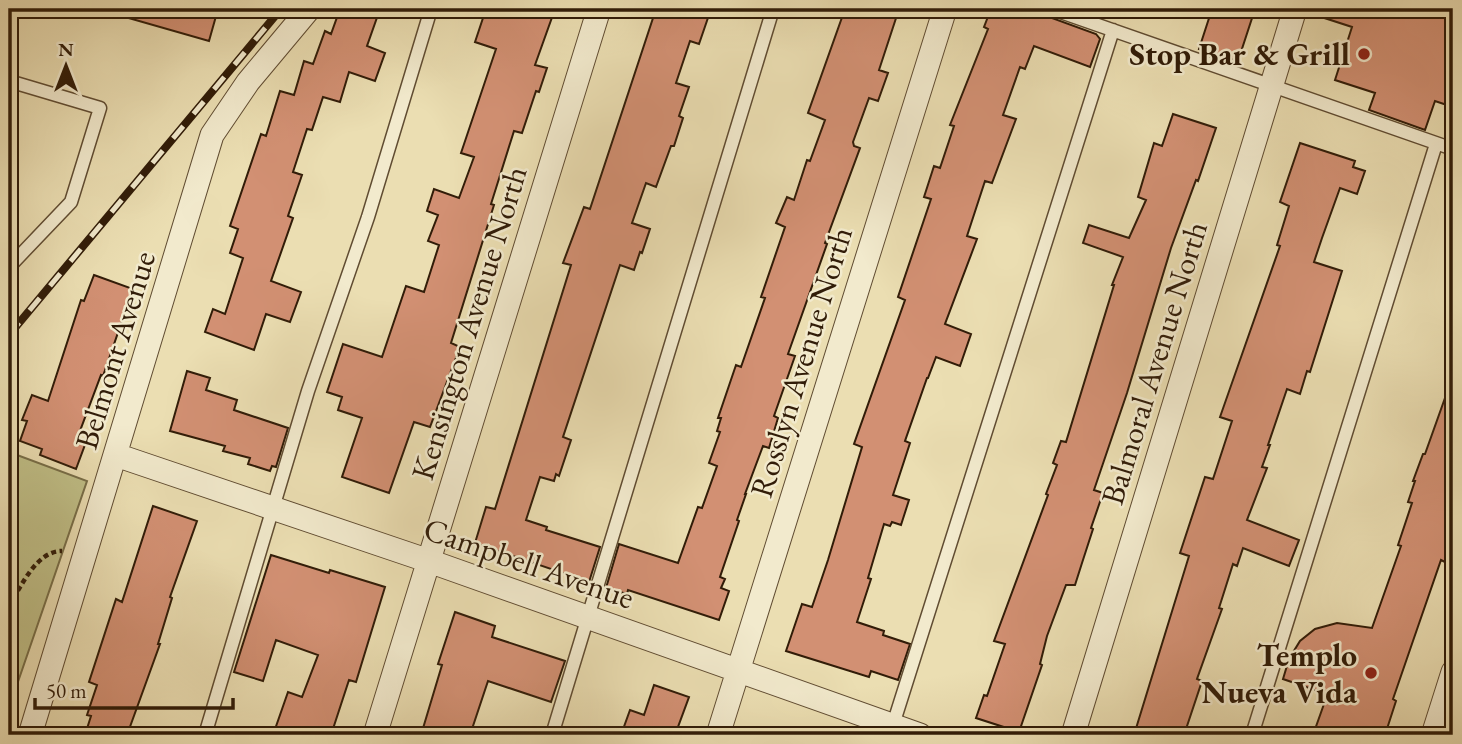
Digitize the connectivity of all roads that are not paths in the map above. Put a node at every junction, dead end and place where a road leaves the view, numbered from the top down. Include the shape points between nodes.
1 (309, 9) edge
2 (431, 9) edge
3 (599, 9) edge
4 (773, 9) edge
5 (945, 9) edge
6 (1052, 9) edge
7 (1295, 9) edge
8 (1113, 30) junction
9 (9, 81) edge
10 (1272, 84) junction
11 (1436, 144) junction
12 (1453, 149) edge
13 (9, 267) edge
14 (116, 456) junction
15 (272, 507) junction
16 (429, 561) junction
17 (588, 616) junction
18 (737, 670) junction
19 (1453, 672) edge
20 (891, 731) edge
21 (30, 735) edge
22 (205, 735) edge
23 (375, 735) edge
24 (552, 735) edge
25 (718, 735) edge
26 (920, 735) edge
27 (1073, 735) edge
28 (1252, 735) edge
29 (1433, 735) edge

1 - 14 street, Belmont Avenue via 247,82 212,135
2 - 15 lane
3 - 16 street, Kensington Avenue North
4 - 17 lane
5 - 18 street, Rosslyn Avenue North
6 - 8 lane
7 - 10 street, Balmoral Avenue North
8 - 10 lane
8 - 20 lane
9 - 13 lane via 100,108 71,202
10 - 11 lane
10 - 27 street, Balmoral Avenue North
11 - 12 lane
11 - 28 lane
14 - 15 street, Campbell Avenue
14 - 21 street, Belmont Avenue
15 - 16 street, Campbell Avenue
15 - 22 lane
16 - 17 street, Campbell Avenue
16 - 23 street, Kensington Avenue North
17 - 18 street, Campbell Avenue
17 - 24 lane
18 - 20 street, Campbell Avenue
18 - 25 street, Rosslyn Avenue North
19 - 29 street
20 - 26 street, Campbell Avenue

